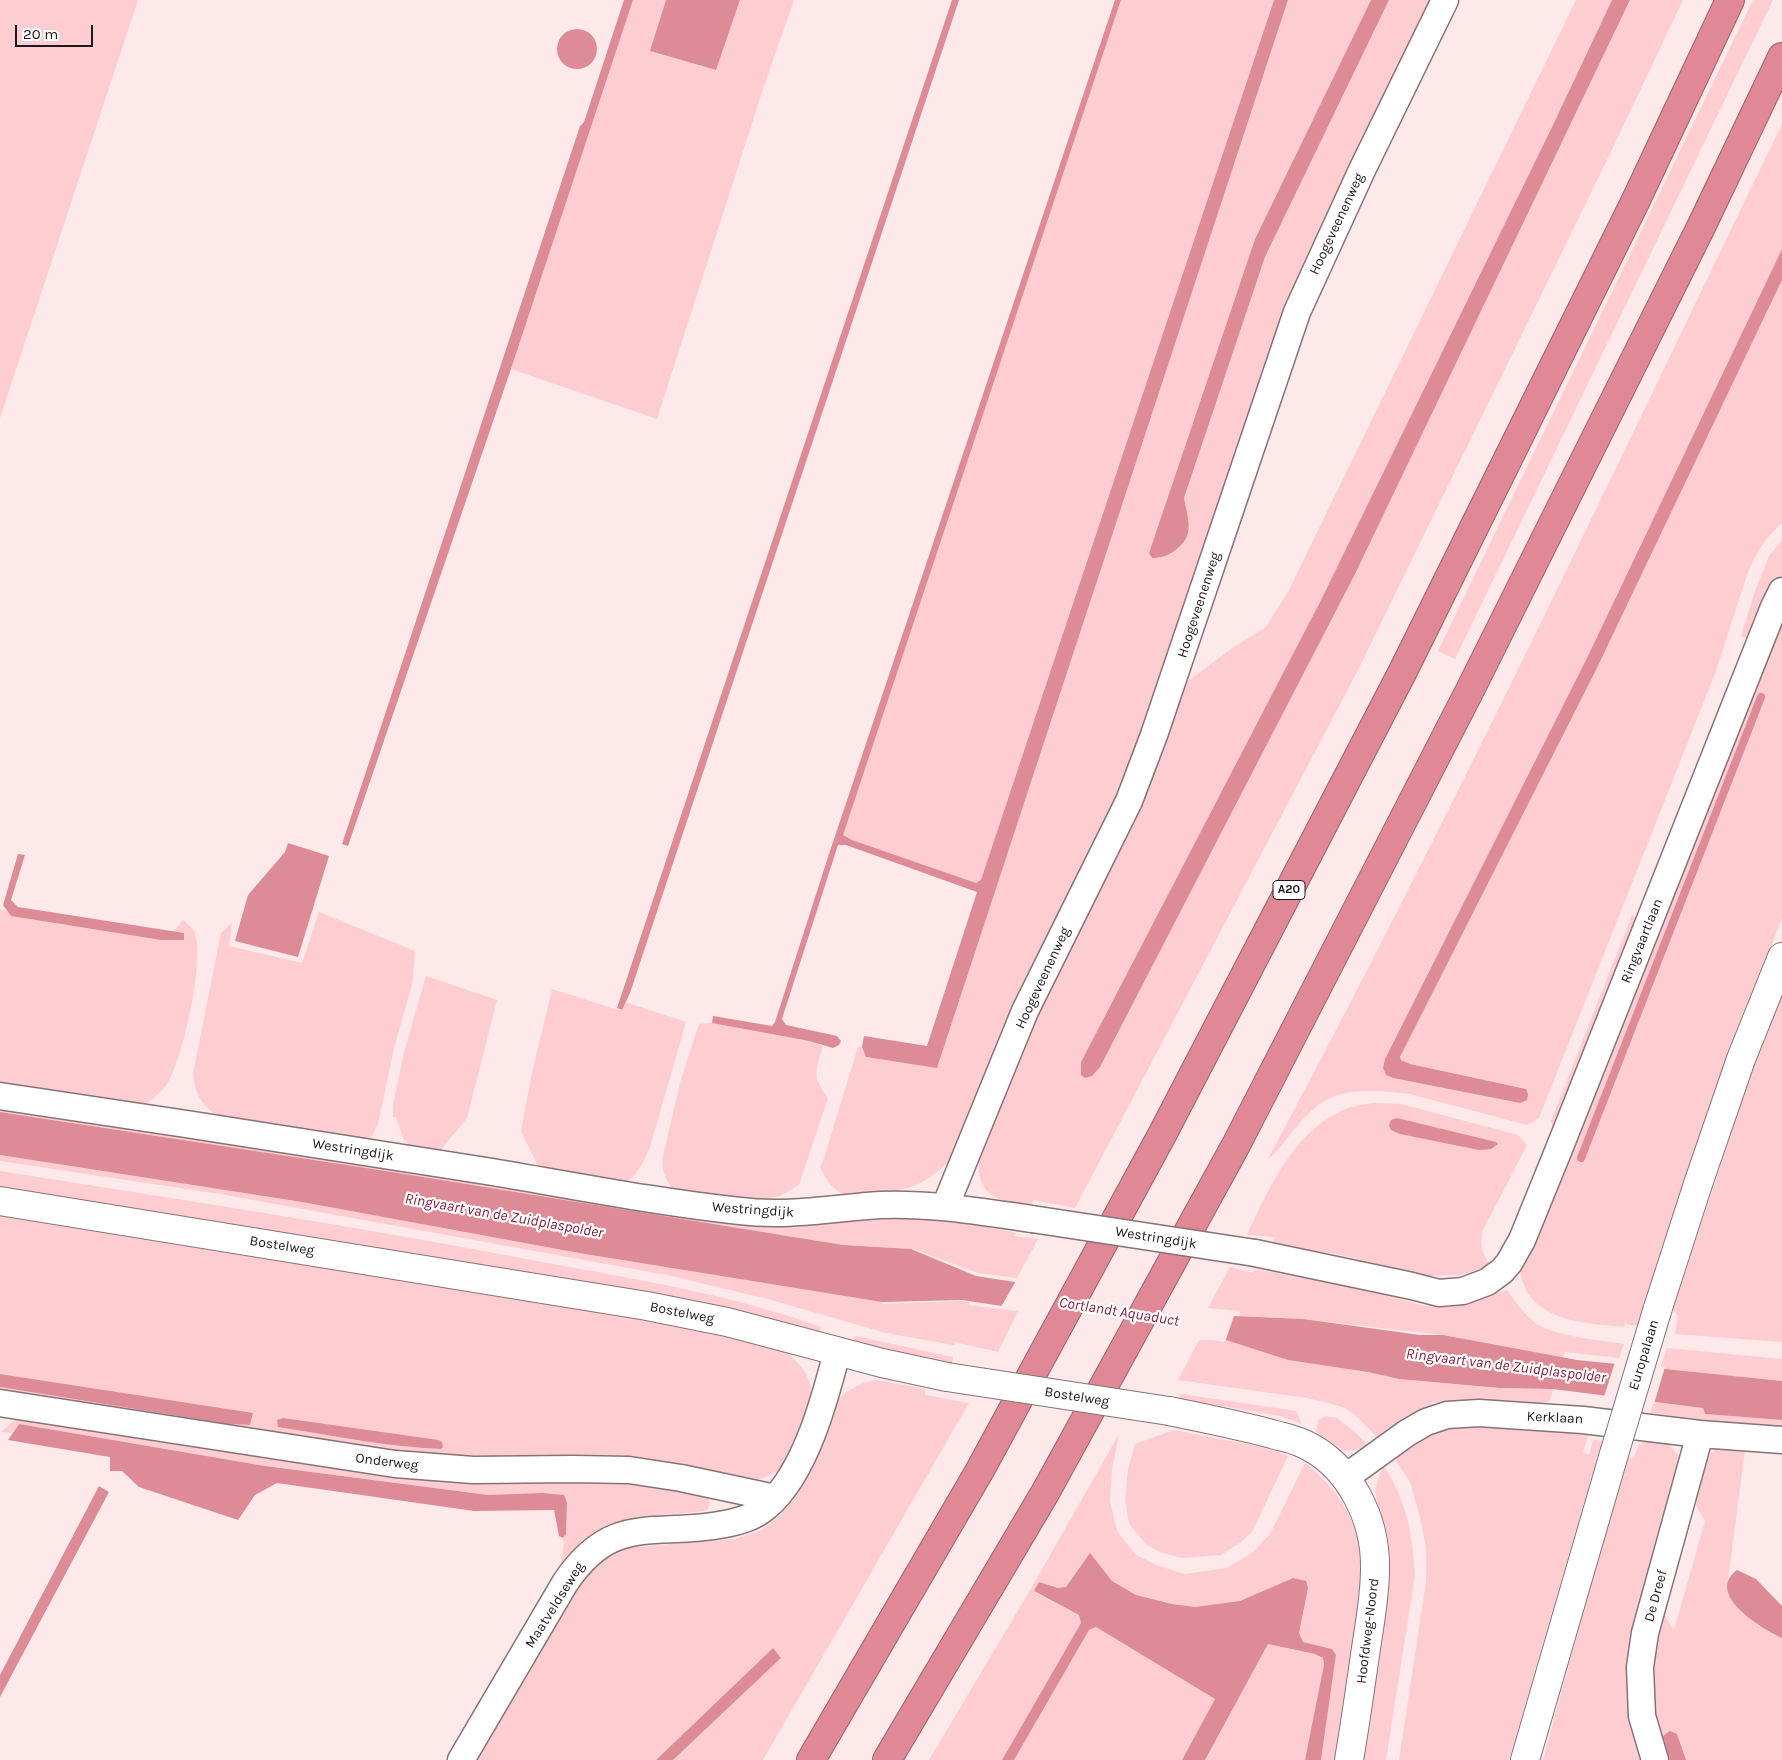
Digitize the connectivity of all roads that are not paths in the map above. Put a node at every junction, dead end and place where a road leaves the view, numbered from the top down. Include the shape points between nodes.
1 (1445, 0) edge
2 (1730, 0) edge
3 (1782, 57) edge
4 (1779, 599) edge
5 (1782, 957) edge
6 (0, 1096) edge
7 (0, 1201) edge
8 (945, 1206) junction
9 (1502, 1271) joint
10 (838, 1352) junction
11 (0, 1403) edge
12 (1700, 1434) junction
13 (1782, 1440) edge
14 (1346, 1477) junction
15 (775, 1498) junction
16 (461, 1760) edge
17 (811, 1760) edge
18 (887, 1760) edge
19 (1349, 1760) edge
20 (1525, 1760) edge
21 (1655, 1760) edge

1 - 8 street, Hoogeveenenweg via 1296,312 1129,801 1025,1011
2 - 17 highway, A20 via 1636,200 1404,671 1168,1124 980,1470
3 - 18 highway via 1474,683 1236,1145 1045,1493
4 - 9 street, Ringvaartlaan via 1522,1240
5 - 20 street, Europalaan, bridge via 1741,1060 1657,1311
6 - 8 street, Westringdijk via 742,1212 777,1214 882,1205
7 - 10 street, Bostelweg via 647,1306 726,1322
8 - 9 street, Westringdijk, bridge via 1255,1253 1439,1293 1463,1291 1487,1282
10 - 14 street, Bostelweg, bridge via 910,1370 1168,1411 1241,1426 1303,1443 1319,1452
10 - 15 street, Maatveldseweg via 825,1400 802,1455
11 - 15 street, Onderweg via 394,1464 473,1470 629,1470
12 - 13 street, Kerklaan
12 - 14 street, Kerklaan via 1583,1420 1479,1413 1447,1415 1407,1433
12 - 21 street, De Dreef via 1645,1633 1640,1667 1642,1716
14 - 19 street, Hoofdweg-Noord via 1366,1516 1376,1568
15 - 16 street, Maatveldseweg via 758,1512 734,1522 708,1527 642,1530 595,1548 566,1583

